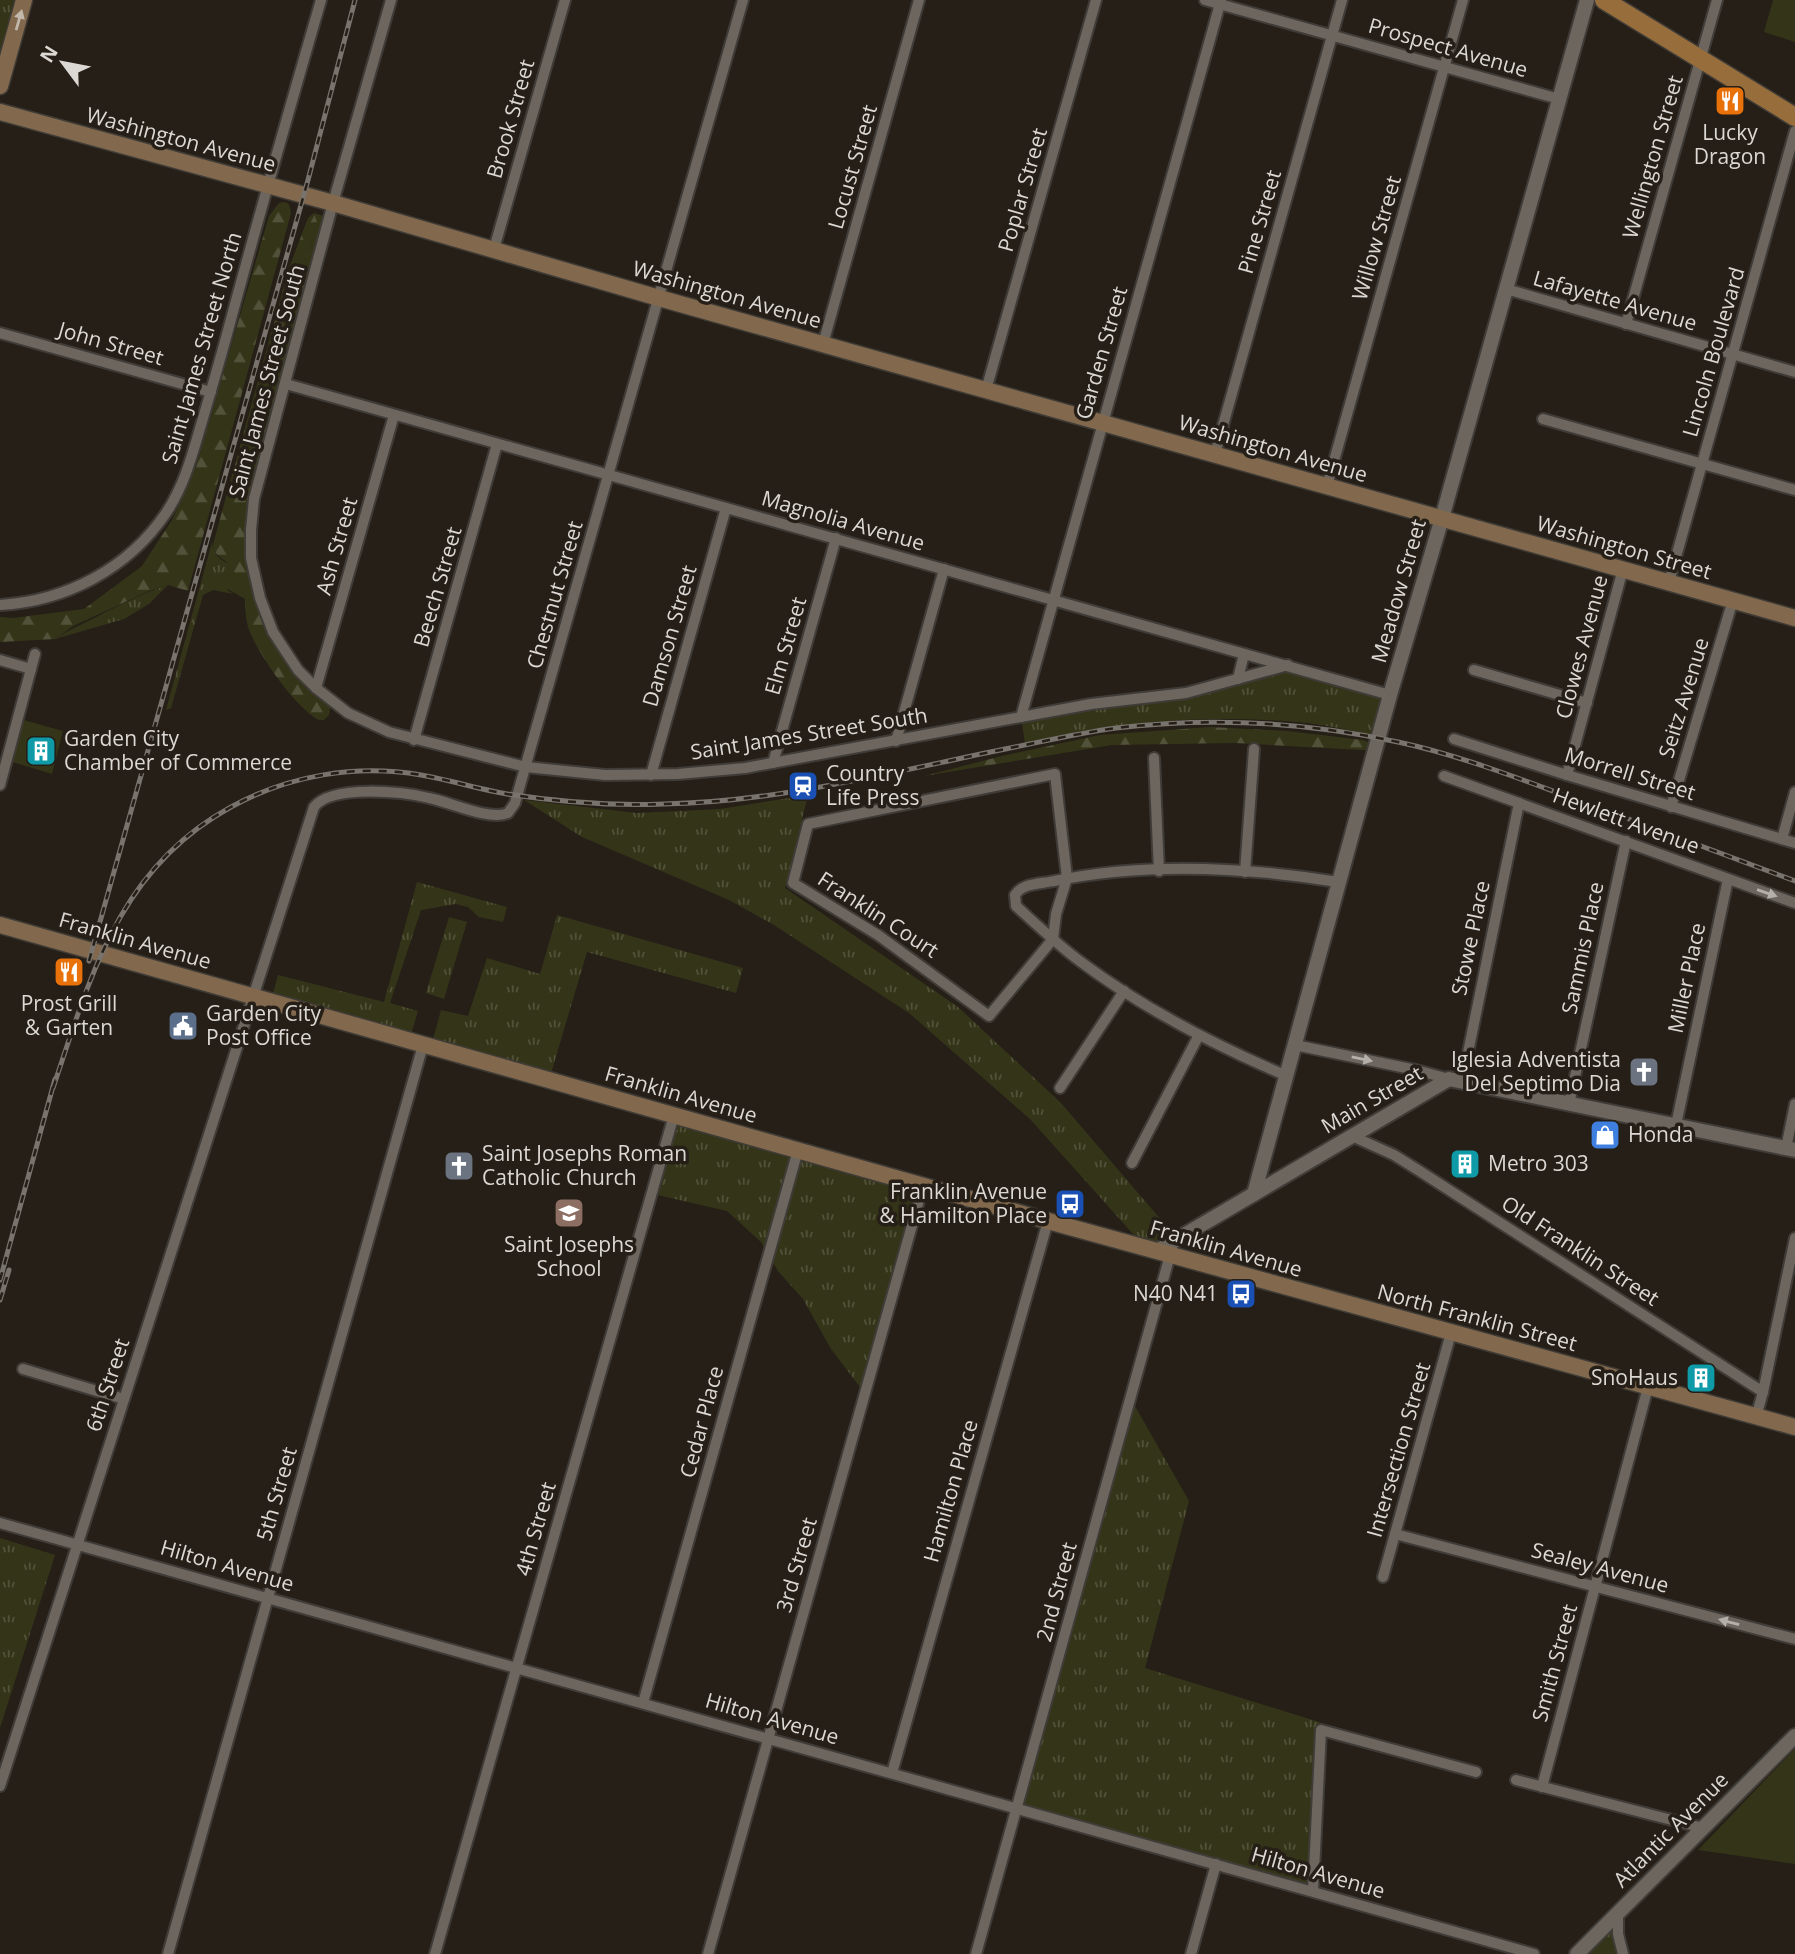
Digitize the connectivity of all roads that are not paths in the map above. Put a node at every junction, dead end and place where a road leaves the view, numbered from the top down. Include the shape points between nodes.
1 (24, 0) edge
2 (321, 0) edge
3 (391, 0) edge
4 (565, 0) edge
5 (743, 0) edge
6 (919, 0) edge
7 (1096, 0) edge
8 (1205, 0) edge
9 (1342, 0) edge
10 (1463, 0) edge
11 (1587, 0) edge
12 (1604, 0) edge
13 (1717, 0) edge
14 (1221, 2) edge
15 (1332, 36) junction
16 (1700, 59) junction
17 (1444, 67) junction
18 (0, 86) edge
19 (1559, 99) junction
20 (0, 112) edge
21 (1795, 117) edge
22 (1795, 131) edge
23 (268, 185) junction
24 (333, 203) junction
25 (494, 249) junction
26 (1506, 289) junction
27 (659, 298) junction
28 (1626, 324) junction
29 (0, 332) edge
30 (823, 344) junction
31 (1733, 355) junction
32 (1795, 372) edge
33 (286, 384) junction
34 (986, 390) junction
35 (211, 392) junction
36 (394, 415) junction
37 (1543, 419) dead end
38 (1103, 423) junction
39 (497, 444) junction
40 (1215, 454) junction
41 (1702, 464) junction
42 (610, 475) junction
43 (1327, 486) junction
44 (1795, 490) edge
45 (726, 508) junction
46 (1442, 518) junction
47 (836, 538) junction
48 (944, 569) junction
49 (1623, 569) junction
50 (1669, 582) junction
51 (1054, 600) junction
52 (1733, 600) junction
53 (0, 605) edge
54 (1795, 618) edge
55 (35, 654) dead end
56 (1244, 654) junction
57 (0, 660) edge
58 (1288, 665) junction
59 (31, 669) junction
60 (1474, 670) dead end
61 (1238, 679) junction
62 (316, 688) junction
63 (1390, 695) junction
64 (1587, 703) junction
65 (1021, 717) junction
66 (1454, 739) dead end
67 (414, 740) junction
68 (896, 741) junction
69 (1254, 749) dead end
70 (1154, 758) dead end
71 (773, 763) junction
72 (526, 767) junction
73 (651, 775) junction
74 (1567, 775) junction
75 (1444, 776) dead end
76 (0, 785) edge
77 (1795, 792) edge
78 (1519, 803) junction
79 (1671, 807) junction
80 (1782, 839) junction
81 (1626, 841) junction
82 (1795, 843) edge
83 (1159, 871) junction
84 (1245, 872) junction
85 (1068, 878) junction
86 (1728, 879) junction
87 (1338, 882) junction
88 (1795, 903) edge
89 (0, 925) edge
90 (1053, 939) junction
91 (1124, 991) junction
92 (253, 997) junction
93 (1199, 1035) junction
94 (423, 1045) junction
95 (1295, 1045) junction
96 (1286, 1076) junction
97 (1455, 1080) junction
98 (1060, 1088) dead end
99 (1569, 1104) junction
100 (1795, 1104) edge
101 (674, 1115) junction
102 (1676, 1125) junction
103 (1352, 1136) junction
104 (1791, 1149) edge
105 (798, 1150) junction
106 (1132, 1163) dead end
107 (923, 1186) junction
108 (1254, 1194) junction
109 (1048, 1221) junction
110 (1795, 1238) edge
111 (1167, 1249) junction
112 (1350, 1305) joint
113 (1451, 1333) junction
114 (23, 1369) dead end
115 (1648, 1387) junction
116 (1763, 1392) junction
117 (124, 1399) junction
118 (1756, 1417) junction
119 (1795, 1427) edge
120 (0, 1523) edge
121 (1395, 1534) junction
122 (78, 1544) junction
123 (1383, 1577) dead end
124 (1595, 1587) junction
125 (268, 1597) junction
126 (1795, 1639) edge
127 (516, 1667) junction
128 (643, 1703) junction
129 (1795, 1736) edge
130 (768, 1738) junction
131 (1476, 1772) dead end
132 (892, 1773) junction
133 (1516, 1780) dead end
134 (0, 1786) edge
135 (1542, 1787) junction
136 (1017, 1808) junction
137 (1703, 1828) junction
138 (1216, 1864) junction
139 (1314, 1891) junction
140 (1618, 1912) junction
141 (167, 1954) edge
142 (435, 1954) edge
143 (708, 1954) edge
144 (976, 1954) edge
145 (1191, 1954) edge
146 (1534, 1954) edge
147 (1577, 1954) edge
148 (1623, 1954) edge

18 -> 1 main road
2 - 23 street, Saint James Street North
3 - 24 street, Saint James Street South
4 - 25 street, Brook Street
5 - 27 street, Chestnut Street
6 - 30 street, Locust Street
7 - 34 street, Poplar Street
8 - 14 street, Prospect Avenue
9 - 15 street, Pine Street
10 - 17 street, Willow Street
11 - 19 street, Meadow Street
12 - 16 main road
13 - 16 street, Wellington Street
14 - 15 street, Prospect Avenue
14 - 38 street, Garden Street
15 - 17 street, Prospect Avenue
15 - 40 street, Pine Street
16 - 21 main road
16 - 28 street, Wellington Street
17 - 19 street, Prospect Avenue
17 - 43 street, Willow Street
19 - 26 street, Meadow Street
20 - 23 main road, Washington Avenue
22 - 31 street, Lincoln Boulevard
23 - 24 main road, Washington Avenue
23 - 35 street, Saint James Street North
24 - 25 main road, Washington Avenue
24 - 33 street, Saint James Street South
25 - 27 main road, Washington Avenue
26 - 28 street, Lafayette Avenue
26 - 46 street, Meadow Street
27 - 30 main road, Washington Avenue
27 - 42 street, Chestnut Street
28 - 31 street, Lafayette Avenue
29 - 35 street, John Street
30 - 34 main road, Washington Avenue
31 - 32 street, Lafayette Avenue
31 - 41 street, Lincoln Boulevard
33 - 36 street, Magnolia Avenue
33 - 62 street, Saint James Street South via 254,499 251,558 273,632
34 - 38 main road, Washington Avenue
35 - 53 street, Saint James Street North via 187,473 153,531 105,572 65,593
36 - 39 street, Magnolia Avenue
36 - 62 street, Ash Street
37 - 41 street
38 - 40 main road, Washington Avenue
38 - 51 street, Garden Street
39 - 42 street, Magnolia Avenue
39 - 67 street, Beech Street
40 - 43 main road, Washington Avenue
41 - 44 street
41 - 50 street, Lincoln Boulevard
42 - 45 street, Magnolia Avenue
42 - 72 street, Chestnut Street
43 - 46 main road, Washington Avenue
45 - 47 street, Magnolia Avenue
45 - 73 street, Damson Street
46 - 49 main road, Washington Street
46 - 63 street, Meadow Street
47 - 48 street, Magnolia Avenue
47 - 71 street, Elm Street
48 - 51 street, Magnolia Avenue
48 - 68 street
49 - 50 main road, Washington Street
49 - 64 street, Clowes Avenue
50 - 52 main road, Washington Street
51 - 56 street, Magnolia Avenue
51 - 65 street, Garden Street
52 - 54 main road, Washington Street
52 - 79 street, Seitz Avenue
55 - 59 street
56 - 58 street, Magnolia Avenue
56 - 61 street
57 - 59 street
58 - 61 street, Saint James Street South
58 - 63 street, Magnolia Avenue
59 - 76 street
60 - 64 street
61 - 65 street, Saint James Street South via 1186,693
62 - 67 street, Saint James Street South via 363,722
63 - 87 street, Meadow Street
64 - 74 street, Clowes Avenue
65 - 68 street, Saint James Street South
66 - 74 street, Morrell Street
67 - 72 street, Saint James Street South
68 - 71 street, Saint James Street South
69 - 84 street
70 - 83 street
71 - 73 street, Saint James Street South
72 - 73 street, Saint James Street South
72 - 92 street, Chestnut Street via 514,807 499,816 396,793 342,794 317,803
74 - 79 street, Morrell Street
75 - 78 street, Hewlett Avenue
77 - 80 street
78 - 81 street, Hewlett Avenue
78 - 97 street, Stowe Place
79 - 80 street, Morrell Street
80 - 82 street, Morrell Street
81 - 86 street, Hewlett Avenue
81 - 99 street, Sammis Place
83 - 84 street
83 - 85 street
84 - 87 street
85 - 90 street
85 - 90 street via 1023,887 1015,900
85 - 90 street, Franklin Court via 1055,774 808,824 793,883 878,935 989,1016
86 -> 88 street, Hewlett Avenue
86 - 102 street, Miller Place
87 - 95 street, Meadow Street
89 - 92 main road, Franklin Avenue
90 - 91 street
91 - 93 street
91 - 98 street
92 - 94 main road, Franklin Avenue
92 - 117 street, 6th Street
93 - 96 street
93 - 106 street
94 - 101 main road, Franklin Avenue
94 - 125 street, 5th Street
95 - 96 street, Meadow Street
95 -> 97 street
96 - 108 street, Meadow Street
97 - 99 street
97 - 103 street, Main Street
99 - 102 street
100 - 104 street
101 - 105 main road, Franklin Avenue
101 - 127 street, 4th Street
102 - 104 street
103 - 108 street, Main Street
103 - 116 street, Old Franklin Street via 1394,1155
105 - 107 main road, Franklin Avenue
105 - 128 street, Cedar Place
107 - 109 main road, Franklin Avenue
107 - 130 street, 3rd Street
108 - 111 street, Main Street
109 - 111 main road, Franklin Avenue
109 - 132 street, Hamilton Place
110 - 116 street
111 - 112 main road, Franklin Avenue
111 - 136 street, 2nd Street
112 - 113 main road, North Franklin Street
113 - 115 main road, North Franklin Street
113 - 121 street, Intersection Street
114 - 117 street
115 - 118 main road, North Franklin Street
115 - 124 street, Smith Street
116 - 118 street
117 - 122 street, 6th Street
118 - 119 main road, North Franklin Street
120 - 122 street, Hilton Avenue
121 - 123 street, Intersection Street
121 - 124 street, Sealey Avenue
122 - 125 street, Hilton Avenue
122 - 134 street, 6th Street
126 -> 124 street, Sealey Avenue
124 - 135 street, Smith Street
125 - 127 street, Hilton Avenue
125 - 141 street, 5th Street
127 - 128 street, Hilton Avenue
127 - 142 street, 4th Street
128 - 130 street, Hilton Avenue
129 - 137 street, Atlantic Avenue
130 - 132 street, Hilton Avenue
130 - 143 street, 3rd Street
131 - 139 street via 1321,1730
132 - 136 street, Hilton Avenue
133 - 135 street
135 - 137 street
136 - 138 street, Hilton Avenue
136 - 144 street, 2nd Street
137 - 140 street, Atlantic Avenue
138 - 139 street, Hilton Avenue
138 - 145 street
139 - 146 street, Hilton Avenue
140 - 147 street, Atlantic Avenue
140 - 148 street

